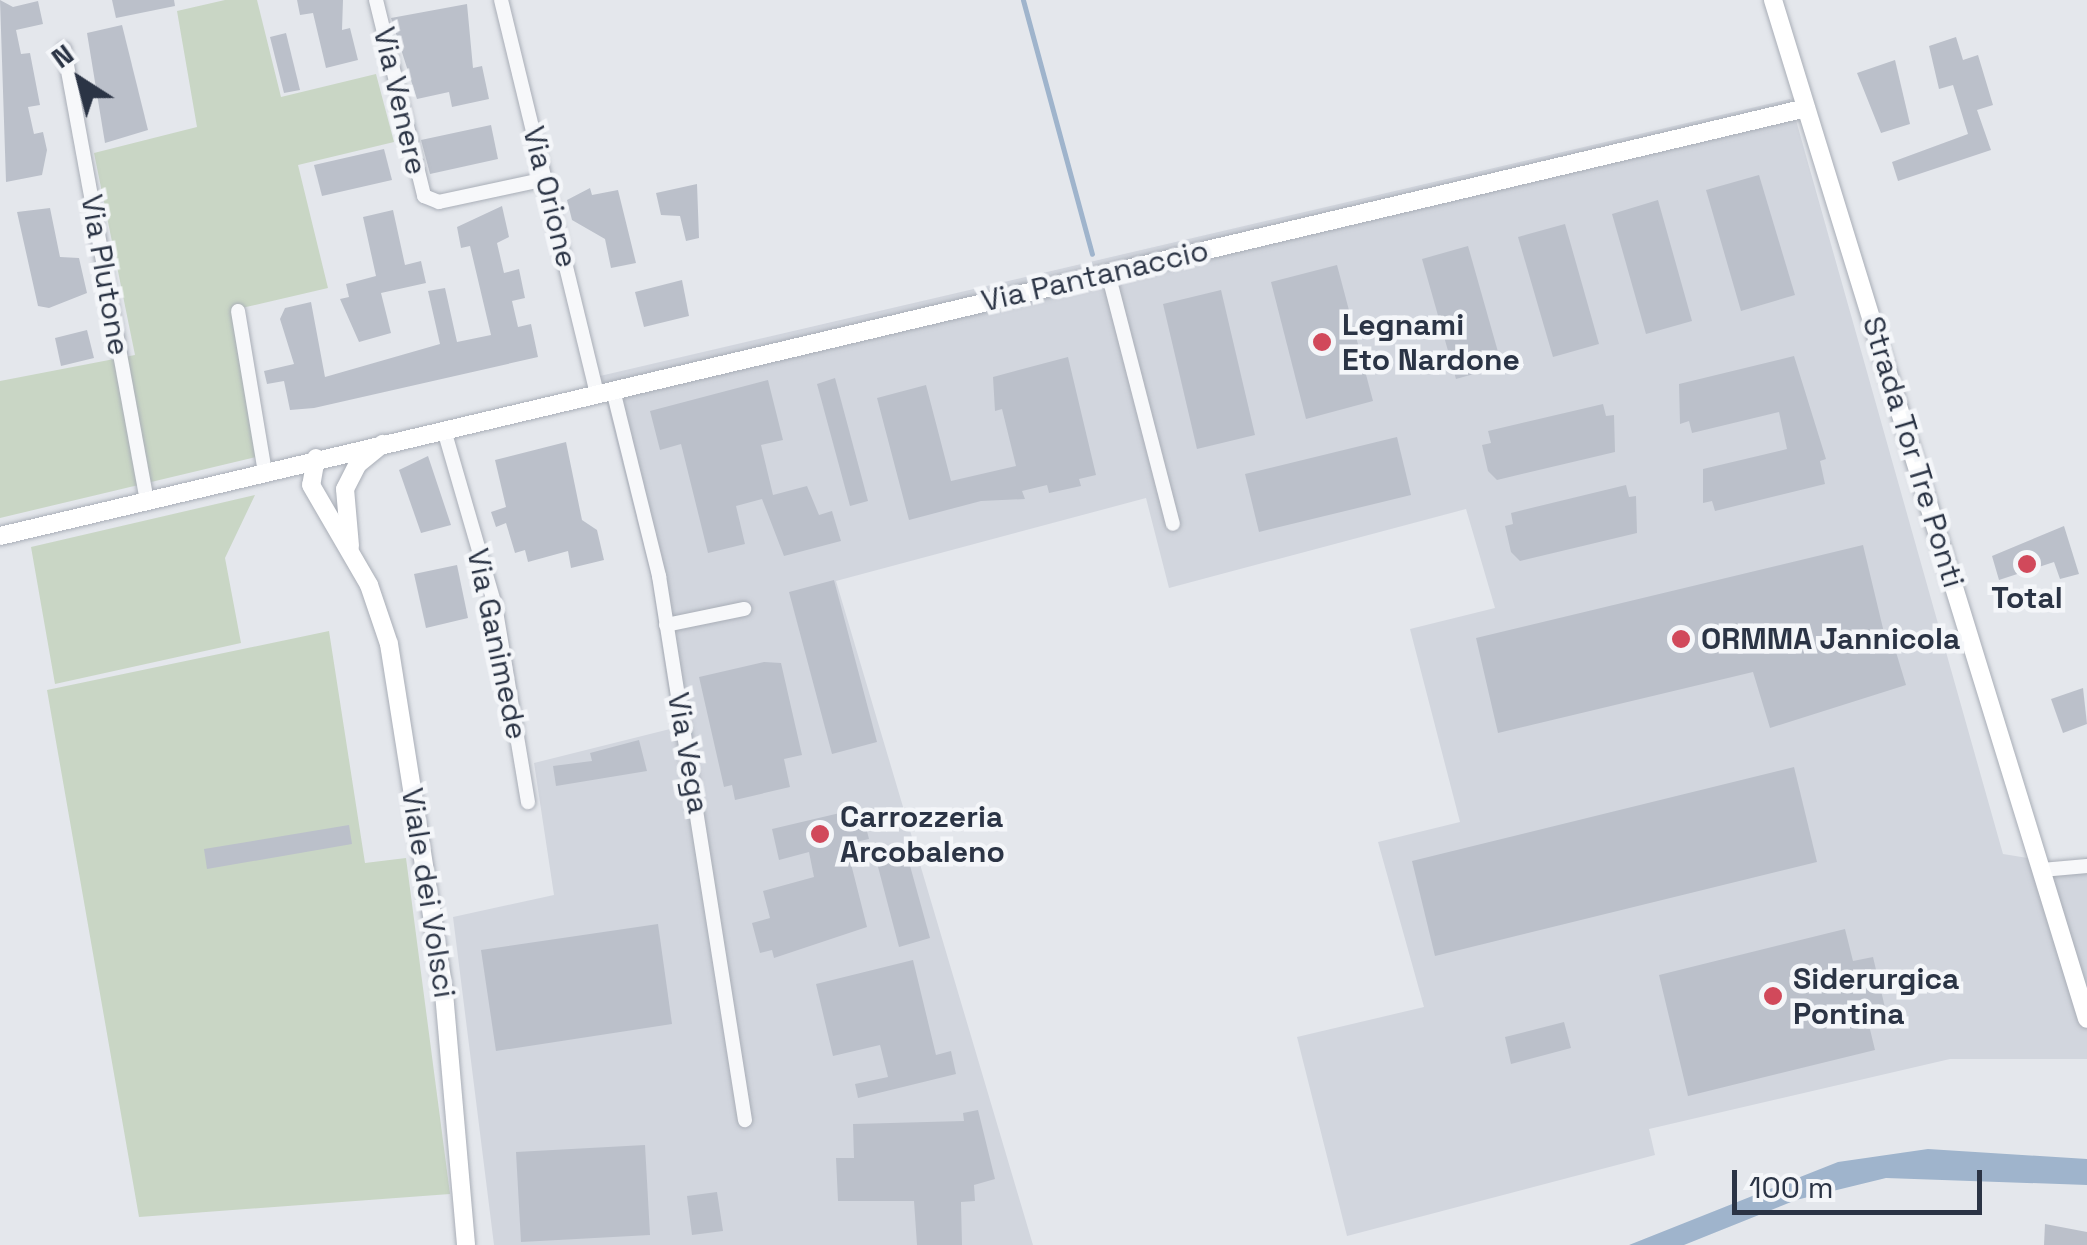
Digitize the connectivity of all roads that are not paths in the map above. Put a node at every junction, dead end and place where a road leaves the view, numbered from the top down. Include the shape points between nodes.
1 (376, 0) edge
2 (501, 0) edge
3 (1773, 0) edge
4 (64, 49) dead end
5 (1806, 108) junction
6 (546, 179) junction
7 (1108, 273) junction
8 (238, 311) dead end
9 (605, 392) junction
10 (444, 430) junction
11 (384, 444) junction
12 (325, 456) junction
13 (265, 473) junction
14 (348, 481) junction
15 (312, 485) junction
16 (147, 501) junction
17 (1173, 524) dead end
18 (0, 536) edge
19 (350, 549) junction
20 (744, 609) dead end
21 (666, 626) junction
22 (528, 802) dead end
23 (2087, 866) edge
24 (2042, 870) junction
25 (2087, 1019) edge
26 (745, 1120) dead end
27 (466, 1245) edge

1 - 6 street, Via Venere via 424,196 439,202
2 - 6 street, Via Orione
3 - 5 street, Strada Tor Tre Ponti
4 - 16 street, Via Plutone
5 - 7 street, Via Pantanaccio
5 - 24 street, Strada Tor Tre Ponti
6 - 9 street, Via Orione
7 - 9 street, Via Pantanaccio
7 - 17 street
8 - 13 street
9 - 10 street, Via Pantanaccio
9 - 21 street, Via Vega
10 - 11 street, Via Pantanaccio
10 - 22 street, Via Ganimede via 495,605
11 - 12 street, Via Pantanaccio
11 - 14 street, Via Pantanaccio
12 - 13 street, Via Pantanaccio
12 - 14 street
12 - 15 street
13 - 15 street, Via Pantanaccio
13 - 16 street, Via Pantanaccio
14 - 15 street, Via Pantanaccio
14 - 19 street, Viale dei Volsci
15 - 19 street, Viale dei Volsci
16 - 18 street, Via Pantanaccio
19 - 27 street, Viale dei Volsci via 390,644 444,993
20 - 21 street
21 - 26 street, Via Vega
23 - 24 street
24 - 25 street, Strada Tor Tre Ponti

